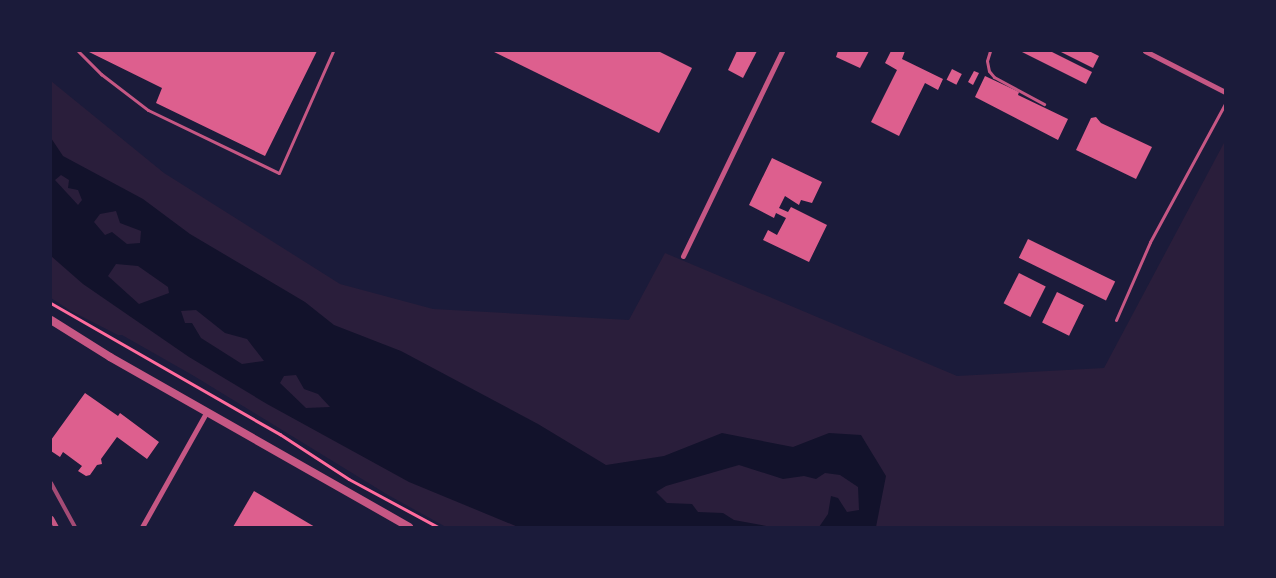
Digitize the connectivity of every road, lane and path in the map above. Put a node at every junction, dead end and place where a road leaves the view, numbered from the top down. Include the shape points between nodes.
1 (78, 51) edge
2 (333, 51) edge
3 (782, 51) edge
4 (990, 51) edge
5 (1145, 51) edge
6 (1225, 92) edge
7 (1044, 104) dead end
8 (1225, 104) edge
9 (683, 256) dead end
10 (51, 303) edge
11 (51, 320) edge
12 (1116, 320) dead end
13 (207, 411) junction
14 (51, 518) edge
15 (56, 527) edge
16 (142, 527) edge
17 (409, 527) edge
18 (438, 527) edge

1 - 2 lane via 100,74 148,110 279,173
3 - 9 street
4 - 7 lane via 987,61 994,77
5 - 6 street
8 - 12 lane via 1150,242
10 - 18 path via 280,434 349,479
11 - 13 street
13 - 16 street
13 - 17 street
14 - 15 street

